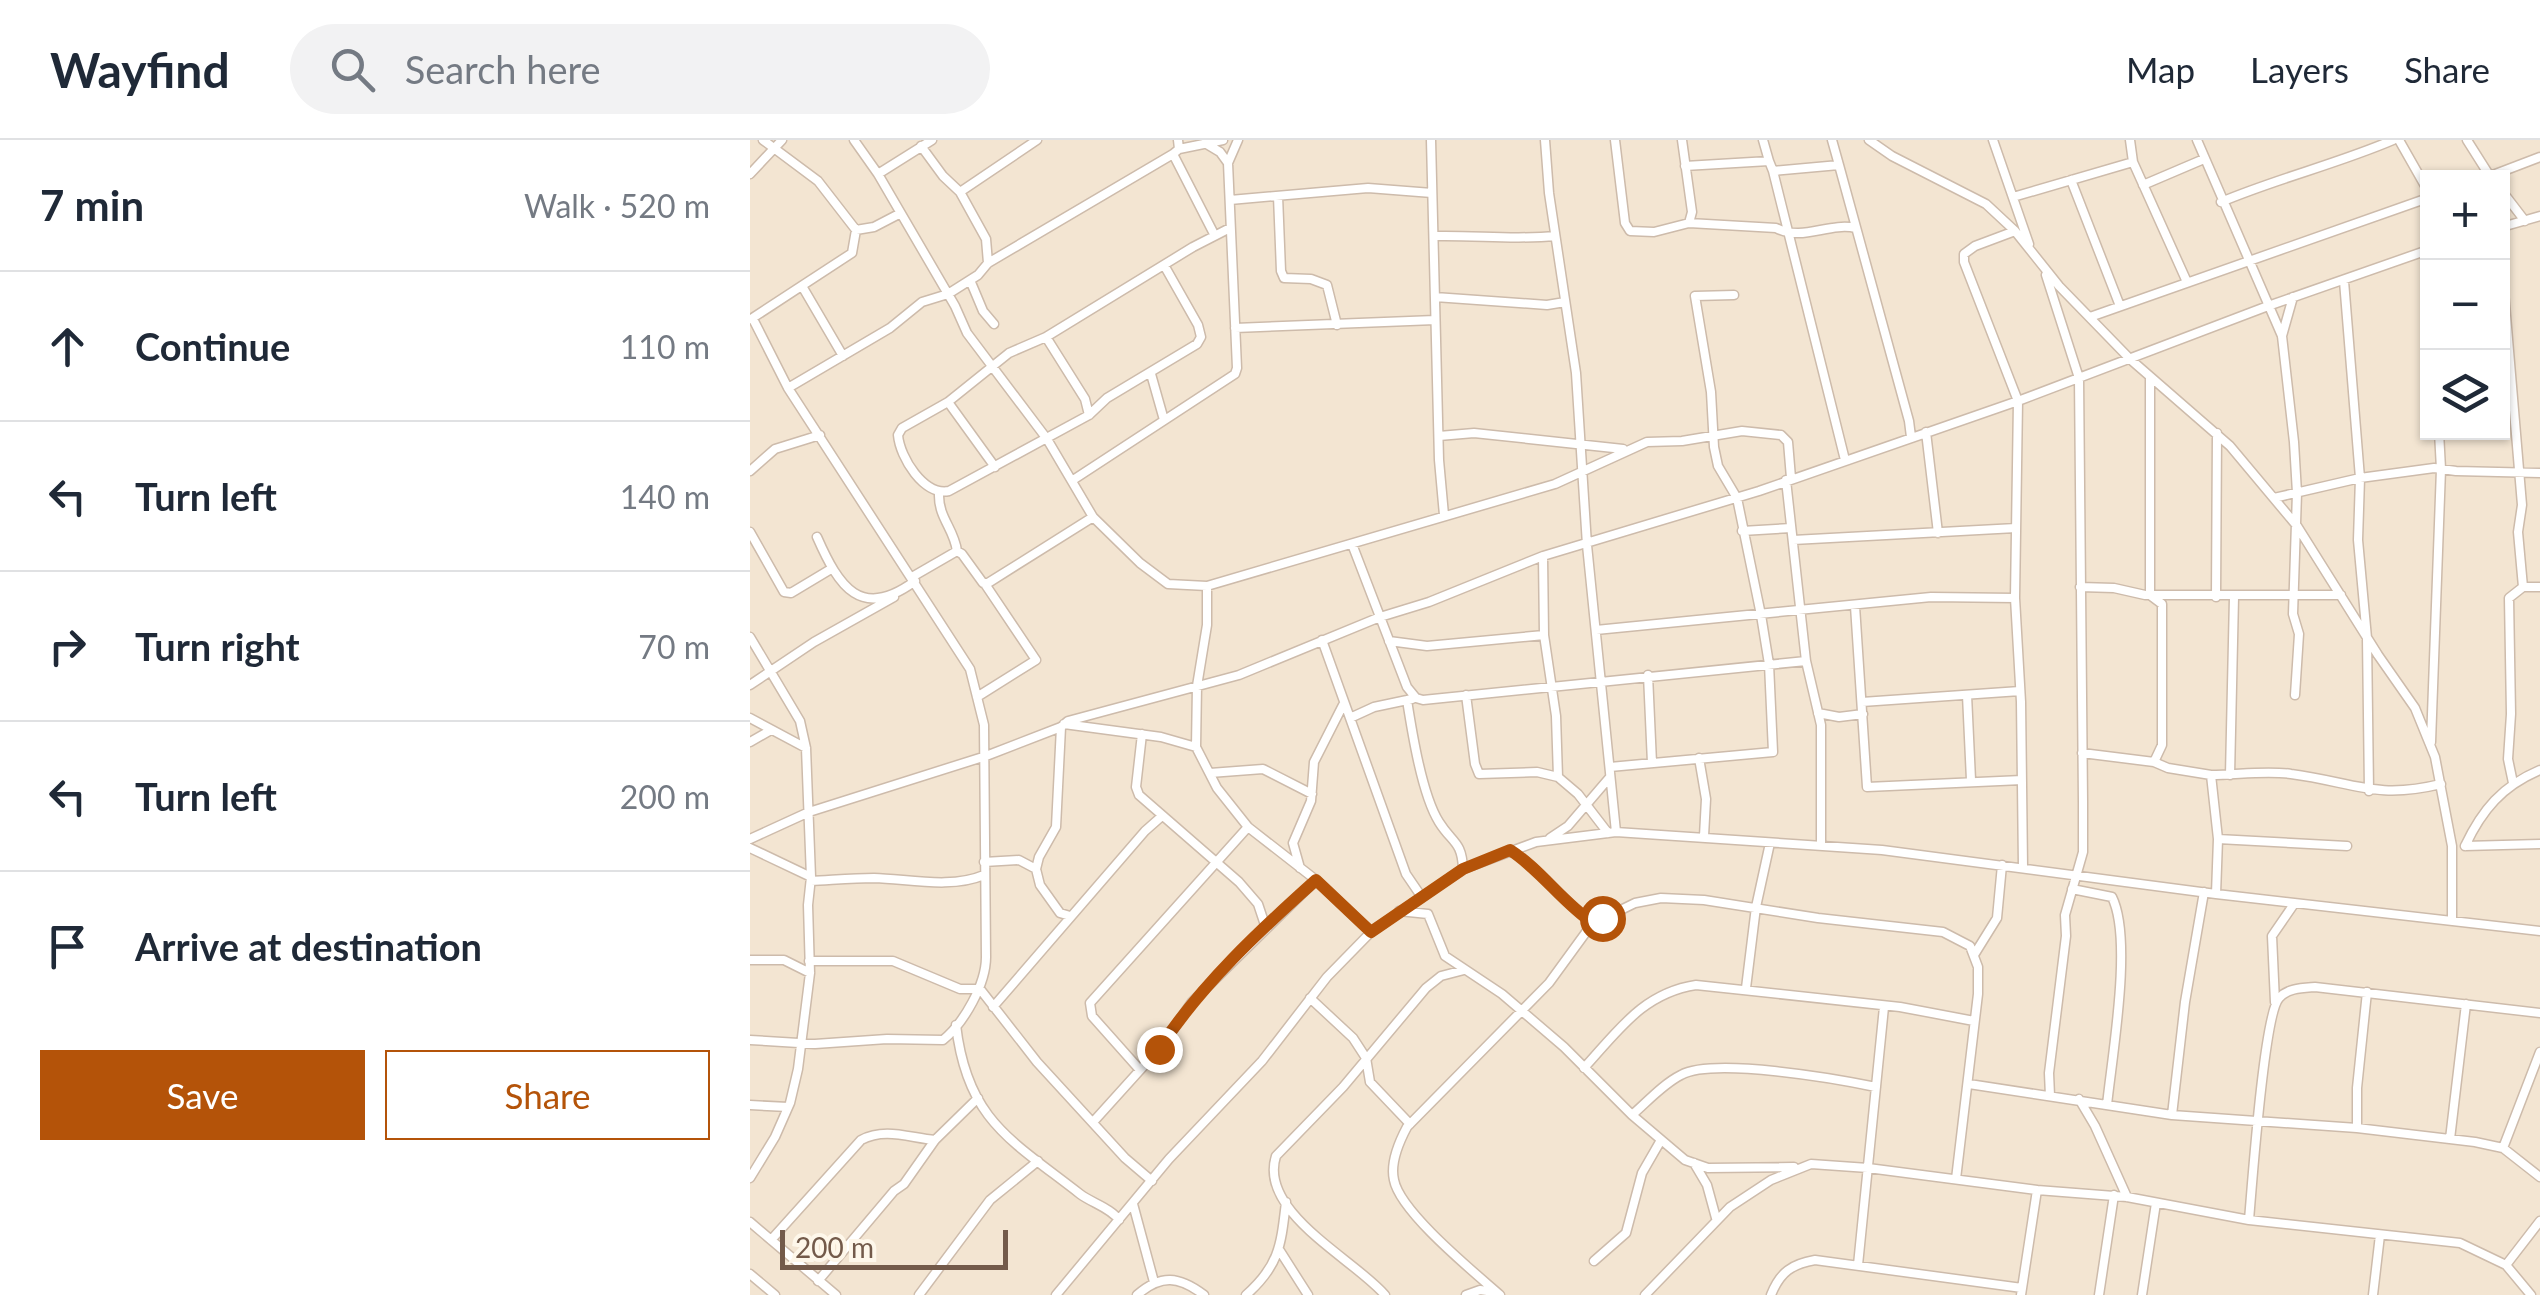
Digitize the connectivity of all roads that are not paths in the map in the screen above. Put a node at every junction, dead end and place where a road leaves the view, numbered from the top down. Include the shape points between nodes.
1 (762, 140) edge
2 (782, 140) edge
3 (854, 140) edge
4 (932, 140) edge
5 (1037, 140) edge
6 (1223, 140) edge
7 (1238, 140) edge
8 (1431, 140) edge
9 (1545, 140) edge
10 (1615, 140) edge
11 (1682, 140) edge
12 (1763, 140) edge
13 (1832, 140) edge
14 (1869, 140) edge
15 (1993, 140) edge
16 (2130, 140) edge
17 (2197, 140) edge
18 (2396, 140) edge
19 (2467, 140) edge
20 (1204, 142) edge
21 (922, 146) junction
22 (1177, 148) edge
23 (774, 150) junction
24 (2540, 157) edge
25 (2204, 159) junction
26 (1769, 160) junction
27 (2133, 162) junction
28 (1228, 164) junction
29 (1839, 164) junction
30 (1686, 166) junction
31 (2484, 170) edge
32 (2506, 170) edge
33 (1773, 171) junction
34 (750, 174) edge
35 (878, 174) junction
36 (2071, 180) junction
37 (2420, 180) edge
38 (2143, 185) junction
39 (960, 192) junction
40 (1432, 193) junction
41 (1278, 196) junction
42 (2014, 197) junction
43 (2420, 197) edge
44 (1230, 200) junction
45 (2510, 201) edge
46 (2221, 202) junction
47 (899, 214) junction
48 (2540, 216) edge
49 (2525, 221) junction
50 (1689, 224) junction
51 (2510, 226) edge
52 (1230, 228) junction
53 (1856, 228) junction
54 (856, 230) junction
55 (2015, 231) junction
56 (1214, 234) junction
57 (1788, 234) junction
58 (1435, 236) junction
59 (1555, 236) junction
60 (2030, 248) junction
61 (2420, 253) edge
62 (2247, 260) junction
63 (988, 263) junction
64 (1164, 265) junction
65 (2045, 270) junction
66 (970, 280) junction
67 (2344, 281) junction
68 (2187, 282) junction
69 (802, 286) junction
70 (948, 294) junction
71 (1734, 296) dead end
72 (1435, 297) junction
73 (2293, 297) junction
74 (1565, 302) junction
75 (2120, 306) junction
76 (2268, 306) junction
77 (2090, 317) junction
78 (751, 319) edge
79 (1434, 320) junction
80 (994, 324) dead end
81 (1337, 325) junction
82 (1235, 328) junction
83 (2282, 336) junction
84 (1046, 337) junction
85 (2508, 350) edge
86 (844, 356) junction
87 (2130, 359) junction
88 (991, 368) junction
89 (1151, 374) junction
90 (2150, 377) junction
91 (2079, 378) junction
92 (788, 388) junction
93 (2018, 401) junction
94 (948, 402) junction
95 (1089, 416) junction
96 (1164, 420) junction
97 (1926, 432) junction
98 (1716, 433) junction
99 (2217, 433) junction
100 (820, 435) junction
101 (1439, 436) junction
102 (1910, 437) junction
103 (1047, 439) junction
104 (2440, 440) edge
105 (1580, 442) junction
106 (1628, 448) junction
107 (1845, 460) junction
108 (994, 467) junction
109 (2442, 469) junction
110 (750, 471) edge
111 (1581, 472) junction
112 (2518, 472) junction
113 (2540, 472) edge
114 (2360, 478) junction
115 (1788, 479) junction
116 (1073, 480) junction
117 (938, 493) junction
118 (2297, 493) junction
119 (1737, 498) junction
120 (2274, 498) junction
121 (1444, 515) junction
122 (1093, 517) junction
123 (2297, 526) junction
124 (1791, 528) junction
125 (2016, 528) junction
126 (1742, 531) junction
127 (750, 532) edge
128 (1938, 533) junction
129 (817, 537) dead end
130 (1792, 540) junction
131 (1352, 544) junction
132 (1587, 545) junction
133 (957, 551) junction
134 (1544, 556) junction
135 (831, 568) junction
136 (913, 579) junction
137 (985, 584) junction
138 (1208, 586) junction
139 (2080, 587) junction
140 (2523, 587) junction
141 (2540, 587) edge
142 (2150, 595) junction
143 (2341, 595) junction
144 (2216, 596) junction
145 (2293, 596) junction
146 (894, 597) junction
147 (2234, 597) junction
148 (2015, 598) junction
149 (1856, 606) junction
150 (1800, 612) junction
151 (1761, 614) junction
152 (1380, 617) junction
153 (1596, 630) junction
154 (1544, 635) junction
155 (750, 637) edge
156 (2368, 638) junction
157 (1322, 640) junction
158 (1390, 641) junction
159 (1806, 661) junction
160 (1769, 664) junction
161 (772, 670) junction
162 (1648, 675) junction
163 (1602, 680) junction
164 (750, 685) edge
165 (1550, 685) junction
166 (1197, 686) junction
167 (2020, 691) junction
168 (1466, 695) junction
169 (1967, 695) junction
170 (2295, 695) dead end
171 (977, 698) junction
172 (1412, 699) junction
173 (1862, 702) junction
174 (1344, 703) junction
175 (1818, 713) junction
176 (1863, 714) junction
177 (750, 718) edge
178 (1350, 718) junction
179 (1062, 725) junction
180 (772, 730) junction
181 (1142, 734) junction
182 (750, 742) edge
183 (2431, 746) junction
184 (1196, 747) junction
185 (806, 748) junction
186 (2082, 753) junction
187 (986, 756) junction
188 (1700, 758) junction
189 (2154, 762) junction
190 (1652, 763) junction
191 (1610, 766) junction
192 (2540, 770) edge
193 (1210, 773) junction
194 (2211, 775) junction
195 (2230, 775) junction
196 (1558, 777) junction
197 (1610, 777) junction
198 (1971, 780) junction
199 (2022, 780) junction
200 (2513, 783) junction
201 (2440, 784) junction
202 (2368, 791) junction
203 (1312, 794) junction
204 (1586, 804) junction
205 (808, 812) junction
206 (1162, 816) junction
207 (1248, 827) junction
208 (1612, 832) junction
209 (1704, 836) junction
210 (750, 839) edge
211 (2218, 839) junction
212 (1547, 840) junction
213 (1770, 843) junction
214 (2540, 844) edge
215 (1821, 846) junction
216 (2347, 846) dead end
217 (2452, 846) junction
218 (2464, 846) junction
219 (750, 848) edge
220 (1510, 850) junction
221 (984, 862) junction
222 (1218, 863) junction
223 (2002, 866) junction
224 (2023, 866) junction
225 (1300, 868) junction
226 (1463, 869) junction
227 (1036, 870) junction
228 (984, 875) junction
229 (2076, 875) junction
230 (811, 879) junction
231 (1316, 880) junction
232 (2072, 889) junction
233 (2204, 892) junction
234 (2216, 894) junction
235 (1421, 896) junction
236 (2294, 904) junction
237 (1756, 907) junction
238 (1398, 911) junction
239 (1071, 916) junction
240 (2452, 920) junction
241 (1593, 923) junction
242 (1266, 928) junction
243 (2540, 931) edge
244 (1371, 932) junction
245 (1974, 954) junction
246 (750, 960) edge
247 (809, 961) junction
248 (1465, 970) junction
249 (810, 973) junction
250 (1746, 988) junction
251 (980, 989) junction
252 (2368, 992) junction
253 (1310, 998) junction
254 (2275, 1002) junction
255 (2466, 1004) junction
256 (1884, 1007) junction
257 (993, 1008) junction
258 (1520, 1011) junction
259 (2540, 1013) edge
260 (1974, 1020) junction
261 (956, 1025) junction
262 (750, 1040) edge
263 (800, 1043) junction
264 (2540, 1052) edge
265 (1366, 1058) junction
266 (1584, 1068) junction
267 (1140, 1070) junction
268 (1969, 1084) junction
269 (1876, 1087) junction
270 (2050, 1096) junction
271 (978, 1098) junction
272 (2080, 1100) junction
273 (750, 1105) edge
274 (2107, 1105) junction
275 (788, 1107) junction
276 (1632, 1115) junction
277 (2172, 1115) junction
278 (1094, 1121) junction
279 (2259, 1121) junction
280 (1410, 1124) junction
281 (2357, 1128) junction
282 (2450, 1139) junction
283 (935, 1140) junction
284 (1661, 1140) junction
285 (2503, 1148) junction
286 (1038, 1161) junction
287 (1694, 1163) junction
288 (1798, 1167) junction
289 (1868, 1168) junction
290 (2540, 1177) edge
291 (750, 1178) edge
292 (1956, 1179) junction
293 (1152, 1181) junction
294 (2037, 1190) junction
295 (2114, 1196) junction
296 (2127, 1197) junction
297 (1286, 1202) junction
298 (2156, 1203) junction
299 (1133, 1204) junction
300 (1716, 1218) junction
301 (1119, 1220) junction
302 (2249, 1220) junction
303 (2540, 1220) edge
304 (750, 1222) edge
305 (2380, 1234) junction
306 (771, 1240) junction
307 (1280, 1251) junction
308 (1594, 1260) dead end
309 (1858, 1265) junction
310 (2506, 1265) junction
311 (750, 1274) edge
312 (818, 1281) junction
313 (1154, 1282) junction
314 (2022, 1292) edge
315 (1499, 1294) edge
316 (775, 1295) edge
317 (836, 1295) edge
318 (919, 1295) edge
319 (1056, 1295) edge
320 (1137, 1295) edge
321 (1204, 1295) edge
322 (1246, 1295) edge
323 (1308, 1295) edge
324 (1385, 1295) edge
325 (1466, 1295) edge
326 (1644, 1295) edge
327 (1771, 1295) edge
328 (2099, 1295) edge
329 (2142, 1295) edge
330 (2373, 1295) edge
331 (2531, 1295) edge

1 - 23 street
2 - 23 street
3 - 35 street
4 - 21 street
5 - 39 street
6 - 20 street
7 - 28 street
8 - 40 street
9 - 59 street
10 - 50 street via 1630,230
11 - 30 street
12 - 26 street
13 - 29 street
14 - 55 street via 1986,204
15 - 42 street
16 - 27 street
17 - 25 street
18 - 37 street
18 - 46 street
19 - 31 street
20 - 22 street
20 - 28 street
21 - 35 street
21 - 39 street
22 - 56 street
22 - 63 street
23 - 34 street
23 - 54 street via 818,181
24 - 32 street
25 - 38 street
25 - 46 street
26 - 30 street
26 - 33 street
27 - 36 street
27 - 38 street
28 - 44 street
29 - 33 street
29 - 53 street
30 - 50 street
33 - 57 street
35 - 47 street
36 - 42 street
36 - 75 street
38 - 68 street
39 - 63 street via 986,239
40 - 41 street via 1368,188
40 - 58 street
41 - 44 street
41 - 81 street via 1284,278 1326,285
42 - 60 street
43 - 62 street
44 - 52 street
45 - 49 street
46 - 62 street
47 - 54 street
47 - 70 street
48 - 49 street
49 - 51 street
50 - 57 street
52 - 56 street
52 - 82 street
53 - 57 street
53 - 102 street
54 - 69 street via 852,253
55 - 60 street
55 - 93 street via 1975,246 1964,262
56 - 64 street
57 - 107 street
58 - 59 street
58 - 72 street
59 - 74 street
60 - 65 street
61 - 67 street
62 - 68 street
62 - 76 street
63 - 66 street
64 - 84 street
64 - 89 street via 1201,338
65 - 77 street
65 - 91 street
66 - 70 street
66 - 80 street
67 - 73 street
67 - 114 street
68 - 75 street
69 - 78 street
69 - 86 street
70 - 86 street via 922,302
70 - 88 street
71 - 98 street via 1695,296
72 - 74 street
72 - 79 street
73 - 76 street
73 - 83 street
74 - 105 street
75 - 77 street
76 - 83 street
76 - 87 street
77 - 87 street
78 - 92 street
79 - 81 street
79 - 101 street
81 - 82 street
82 - 96 street via 1235,374
83 - 118 street
84 - 88 street
84 - 95 street
85 - 112 street
86 - 92 street
87 - 90 street
87 - 91 street
88 - 94 street
88 - 103 street
89 - 95 street via 1106,398
89 - 96 street
90 - 99 street
90 - 142 street
91 - 93 street
91 - 139 street
92 - 100 street
93 - 97 street
93 - 125 street
94 - 108 street
94 - 117 street via 898,435 901,451
95 - 103 street
96 - 116 street
97 - 102 street
97 - 128 street
98 - 106 street
98 - 115 street via 1785,437
98 - 119 street via 1718,466
99 - 120 street
99 - 144 street
100 - 110 street via 775,450
100 - 136 street
101 - 105 street
101 - 121 street
102 - 107 street
103 - 108 street
103 - 116 street
104 - 109 street
105 - 106 street
105 - 111 street
106 - 111 street
107 - 115 street
108 - 117 street
109 - 112 street
109 - 114 street
109 - 183 street
111 - 121 street
111 - 132 street
112 - 113 street
112 - 140 street
114 - 118 street
114 - 156 street via 2358,540
115 - 119 street
115 - 124 street
116 - 122 street
117 - 133 street via 938,510
118 - 120 street
118 - 123 street
119 - 126 street
119 - 132 street
120 - 123 street
121 - 131 street
122 - 137 street
122 - 138 street via 1168,584
123 - 143 street
123 - 145 street
124 - 126 street
124 - 130 street
125 - 128 street
125 - 148 street
126 - 151 street
127 - 135 street via 784,592
128 - 130 street
129 - 135 street
130 - 150 street
131 - 138 street
131 - 152 street
132 - 134 street
132 - 153 street
133 - 136 street
133 - 137 street
134 - 152 street
134 - 154 street
135 - 146 street via 862,596
136 - 146 street
136 - 171 street via 970,669
137 - 171 street via 1036,660
138 - 166 street
139 - 142 street
139 - 186 street
140 - 141 street
140 - 200 street via 2509,598
142 - 144 street
142 - 189 street via 2162,604 2162,745
143 - 145 street
143 - 156 street
144 - 147 street
145 - 147 street
145 - 170 street via 2299,634
146 - 161 street
147 - 195 street
148 - 149 street via 1930,597
148 - 167 street
149 - 150 street
149 - 173 street
150 - 151 street
150 - 159 street
151 - 153 street
151 - 160 street
152 - 157 street
152 - 158 street
153 - 163 street
154 - 158 street via 1427,646
154 - 165 street
155 - 161 street
156 - 183 street via 2415,708
156 - 202 street
157 - 166 street
157 - 174 street
158 - 172 street
159 - 160 street
159 - 175 street
160 - 162 street
160 - 188 street via 1773,752
161 - 164 street
161 - 185 street via 800,721
162 - 163 street
162 - 190 street
163 - 165 street
163 - 191 street
165 - 168 street
165 - 196 street
166 - 179 street
166 - 184 street
167 - 169 street
167 - 199 street
168 - 172 street
168 - 196 street via 1479,774
169 - 173 street
169 - 198 street
171 - 187 street
172 - 178 street
172 - 226 street via 1419,764 1439,822 1463,850
173 - 176 street
174 - 178 street
174 - 203 street via 1314,762
175 - 176 street
175 - 215 street
176 - 198 street via 1867,787
177 - 180 street
178 - 235 street via 1406,874
179 - 181 street
179 - 187 street
179 - 227 street via 1057,822
180 - 182 street
180 - 185 street
181 - 184 street
181 - 206 street via 1138,792
183 - 201 street
184 - 193 street
185 - 205 street
186 - 189 street
186 - 229 street via 2083,852
187 - 205 street
187 - 221 street
188 - 190 street
188 - 209 street
189 - 194 street
190 - 191 street
191 - 197 street
192 - 200 street
193 - 203 street via 1263,769
193 - 207 street
194 - 195 street
194 - 211 street
195 - 202 street via 2290,774
196 - 204 street
197 - 204 street
197 - 208 street
198 - 199 street
199 - 224 street
200 - 218 street
201 - 202 street via 2406,793
201 - 217 street
203 - 225 street via 1294,836
204 - 208 street
204 - 212 street
205 - 210 street
205 - 230 street
206 - 222 street
206 - 239 street
207 - 222 street
207 - 225 street
208 - 209 street
208 - 212 street
209 - 213 street
211 - 216 street
211 - 234 street
212 - 220 street
213 - 215 street
213 - 237 street
214 - 218 street
215 - 223 street
217 - 218 street
217 - 240 street
219 - 230 street
220 - 226 street
220 - 241 street
221 - 227 street via 1019,860
221 - 228 street
222 - 242 street via 1258,904
222 - 267 street via 1090,1003 1092,1016
223 - 224 street
223 - 245 street via 1997,918
224 - 229 street
225 - 231 street
226 - 235 street
227 - 239 street via 1060,913
228 - 230 street via 943,882
228 - 251 street via 986,969
229 - 232 street
229 - 233 street
230 - 247 street
231 - 242 street
231 - 244 street
232 - 270 street
232 - 274 street via 2112,897 2119,917
233 - 234 street
233 - 277 street
234 - 236 street
235 - 238 street
236 - 240 street
236 - 254 street via 2272,936
237 - 241 street via 1661,898
237 - 245 street via 1943,932
237 - 250 street
238 - 244 street
238 - 248 street via 1428,914 1446,956
239 - 257 street
240 - 243 street
241 - 258 street
242 - 267 street via 1192,1002
244 - 253 street
245 - 260 street
246 - 249 street via 784,960
247 - 249 street
247 - 251 street via 893,961 960,989
248 - 258 street
248 - 265 street via 1426,988
249 - 263 street
250 - 256 street
250 - 266 street via 1670,989 1636,1012
251 - 257 street
251 - 261 street
252 - 254 street via 2303,988
252 - 255 street
252 - 281 street
253 - 265 street
253 - 293 street
254 - 279 street
255 - 259 street
255 - 282 street
256 - 260 street
256 - 269 street
257 - 278 street
258 - 266 street
258 - 280 street
260 - 268 street
261 - 263 street via 936,1042
261 - 271 street via 962,1070
262 - 263 street
263 - 275 street
264 - 285 street
265 - 280 street via 1370,1082
265 - 297 street via 1276,1156 1274,1179
266 - 276 street
267 - 278 street
268 - 270 street
268 - 292 street
269 - 276 street via 1698,1069 1680,1075
269 - 289 street
270 - 272 street
271 - 283 street
271 - 286 street via 994,1126
272 - 274 street
272 - 296 street
273 - 275 street
274 - 277 street
275 - 291 street
276 - 284 street
277 - 279 street
278 - 293 street
279 - 281 street
279 - 302 street
280 - 315 street via 1394,1162 1396,1188 1447,1248
281 - 282 street
282 - 285 street
283 - 306 street via 888,1133 861,1140
283 - 312 street
284 - 287 street
284 - 308 street via 1642,1173 1626,1233
285 - 290 street
286 - 301 street
286 - 318 street via 990,1200
287 - 288 street
287 - 300 street
288 - 289 street
288 - 300 street
289 - 292 street
289 - 309 street
292 - 294 street
293 - 299 street
294 - 295 street
294 - 314 street
295 - 296 street
295 - 328 street
296 - 298 street
297 - 307 street
297 - 324 street via 1315,1237
298 - 302 street
298 - 329 street
299 - 301 street
299 - 313 street
300 - 326 street
301 - 319 street
302 - 305 street
303 - 310 street
304 - 306 street
305 - 310 street via 2460,1244
305 - 330 street
306 - 312 street
307 - 322 street
307 - 323 street
309 - 314 street
309 - 327 street via 1798,1263
310 - 331 street
311 - 316 street
312 - 317 street
313 - 320 street
313 - 321 street via 1181,1280
315 - 325 street

